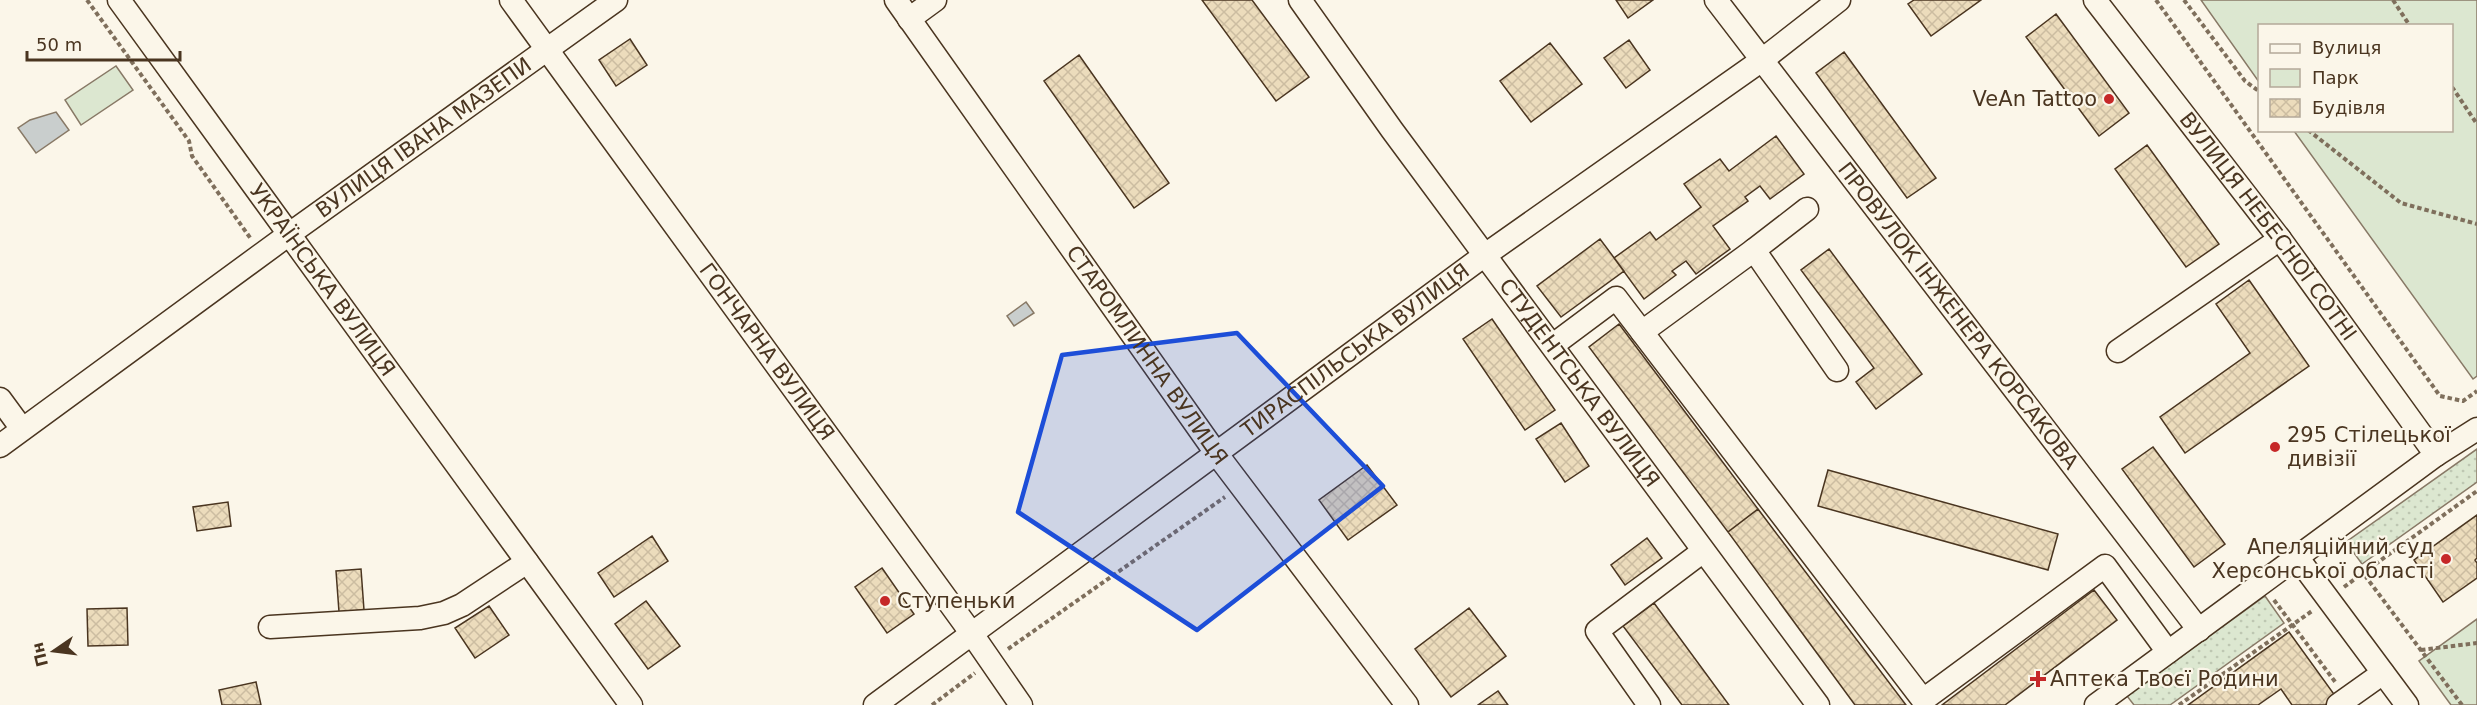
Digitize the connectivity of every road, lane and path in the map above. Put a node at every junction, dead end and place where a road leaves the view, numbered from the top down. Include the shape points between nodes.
1 (87, 0) edge
2 (119, 0) edge
3 (511, 0) edge
4 (616, 0) edge
5 (896, 0) edge
6 (935, 0) edge
7 (1300, 0) edge
8 (1716, 0) edge
9 (1839, 0) edge
10 (2095, 0) edge
11 (2156, 0) edge
12 (2184, 0) edge
13 (2393, 0) edge
14 (909, 20) junction
15 (2409, 24) edge
16 (548, 50) junction
17 (1762, 60) junction
18 (2453, 90) edge
19 (2258, 91) edge
20 (2477, 124) edge
21 (2311, 132) edge
22 (1807, 209) dead end
23 (2477, 224) edge
24 (288, 235) junction
25 (2280, 238) junction
26 (1754, 250) junction
27 (262, 254) junction
28 (1485, 255) junction
29 (1642, 332) junction
30 (1552, 345) junction
31 (2118, 351) dead end
32 (1837, 370) dead end
33 (2477, 391) edge
34 (0, 399) edge
35 (22, 429) junction
36 (2477, 429) edge
37 (0, 446) edge
38 (1216, 453) junction
39 (2436, 455) junction
40 (1242, 486) junction
41 (2477, 491) edge
42 (1702, 552) junction
43 (2297, 557) junction
44 (527, 562) junction
45 (2363, 573) junction
46 (2262, 584) junction
47 (2327, 599) junction
48 (2293, 625) junction
49 (270, 627) dead end
50 (2199, 630) junction
51 (972, 634) junction
52 (2477, 643) edge
53 (2421, 650) junction
54 (2168, 652) junction
55 (991, 662) junction
56 (2383, 674) junction
57 (2121, 698) edge
58 (2343, 701) edge
59 (631, 705) edge
60 (875, 705) edge
61 (932, 705) edge
62 (1021, 705) edge
63 (1407, 705) edge
64 (1649, 705) edge
65 (1818, 705) edge
66 (2096, 705) edge
67 (2179, 705) edge
68 (2407, 705) edge
69 (2462, 705) edge

1 - 27 path via 189,141 192,156
2 - 24 street, УКРАЇНСЬКА ВУЛИЦЯ
3 - 16 street, ГОНЧАРНА ВУЛИЦЯ
4 - 16 street, ВУЛИЦЯ ІВАНА МАЗЕПИ
5 - 14 street, СТАРОМЛИННА ВУЛИЦЯ
6 - 14 street
7 - 28 street, СТУДЕНТСЬКА ВУЛИЦЯ
8 - 17 street, ПРОВУЛОК ІНЖЕНЕРА КОРСАКОВА
9 - 17 street, ТИРАСПІЛЬСЬКА ВУЛИЦЯ
10 - 25 street, ВУЛИЦЯ НЕБЕСНОЇ СОТНІ
11 - 33 path via 2440,396 2463,401
12 - 19 path
13 - 15 path
14 - 38 street, СТАРОМЛИННА ВУЛИЦЯ
16 - 24 street, ВУЛИЦЯ ІВАНА МАЗЕПИ
16 - 51 street, ГОНЧАРНА ВУЛИЦЯ
17 - 28 street, ТИРАСПІЛЬСЬКА ВУЛИЦЯ
17 - 50 street, ПРОВУЛОК ІНЖЕНЕРА КОРСАКОВА
18 - 20 path
21 - 23 path via 2401,203
22 - 26 street
24 - 27 street, ВУЛИЦЯ ІВАНА МАЗЕПИ
24 - 44 street, УКРАЇНСЬКА ВУЛИЦЯ
25 - 31 street
25 - 39 street, ВУЛИЦЯ НЕБЕСНОЇ СОТНІ
26 - 29 street
26 - 32 street
27 - 35 street, ВУЛИЦЯ ІВАНА МАЗЕПИ
28 - 30 street, СТУДЕНТСЬКА ВУЛИЦЯ
28 - 38 street, ТИРАСПІЛЬСЬКА ВУЛИЦЯ
29 - 30 street via 1616,298
29 - 54 street via 1923,700 2105,566
30 - 42 street, СТУДЕНТСЬКА ВУЛИЦЯ
34 - 35 street
35 - 37 street, ВУЛИЦЯ ІВАНА МАЗЕПИ
36 - 39 street
38 - 40 street, СТАРОМЛИННА ВУЛИЦЯ
38 - 51 street, ТИРАСПІЛЬСЬКА ВУЛИЦЯ
39 - 43 street
40 - 55 path
40 - 63 street, СТАРОМЛИННА ВУЛИЦЯ
41 - 45 path
42 - 64 street via 1597,631
42 - 65 street, СТУДЕНТСЬКА ВУЛИЦЯ
43 - 46 street
43 - 47 street
44 - 49 street via 444,613 420,618
44 - 59 street, УКРАЇНСЬКА ВУЛИЦЯ
45 - 47 path
45 - 53 path
46 - 48 path
46 - 50 street
47 - 48 path
47 - 56 street
48 - 58 path
48 - 67 path
50 - 54 street
51 - 55 street, ГОНЧАРНА ВУЛИЦЯ
51 - 60 street, ТИРАСПІЛЬСЬКА ВУЛИЦЯ
52 - 53 path
53 - 69 path
54 - 57 street
55 - 61 path
55 - 62 street, ГОНЧАРНА ВУЛИЦЯ
56 - 58 street
56 - 68 street
57 - 66 street

